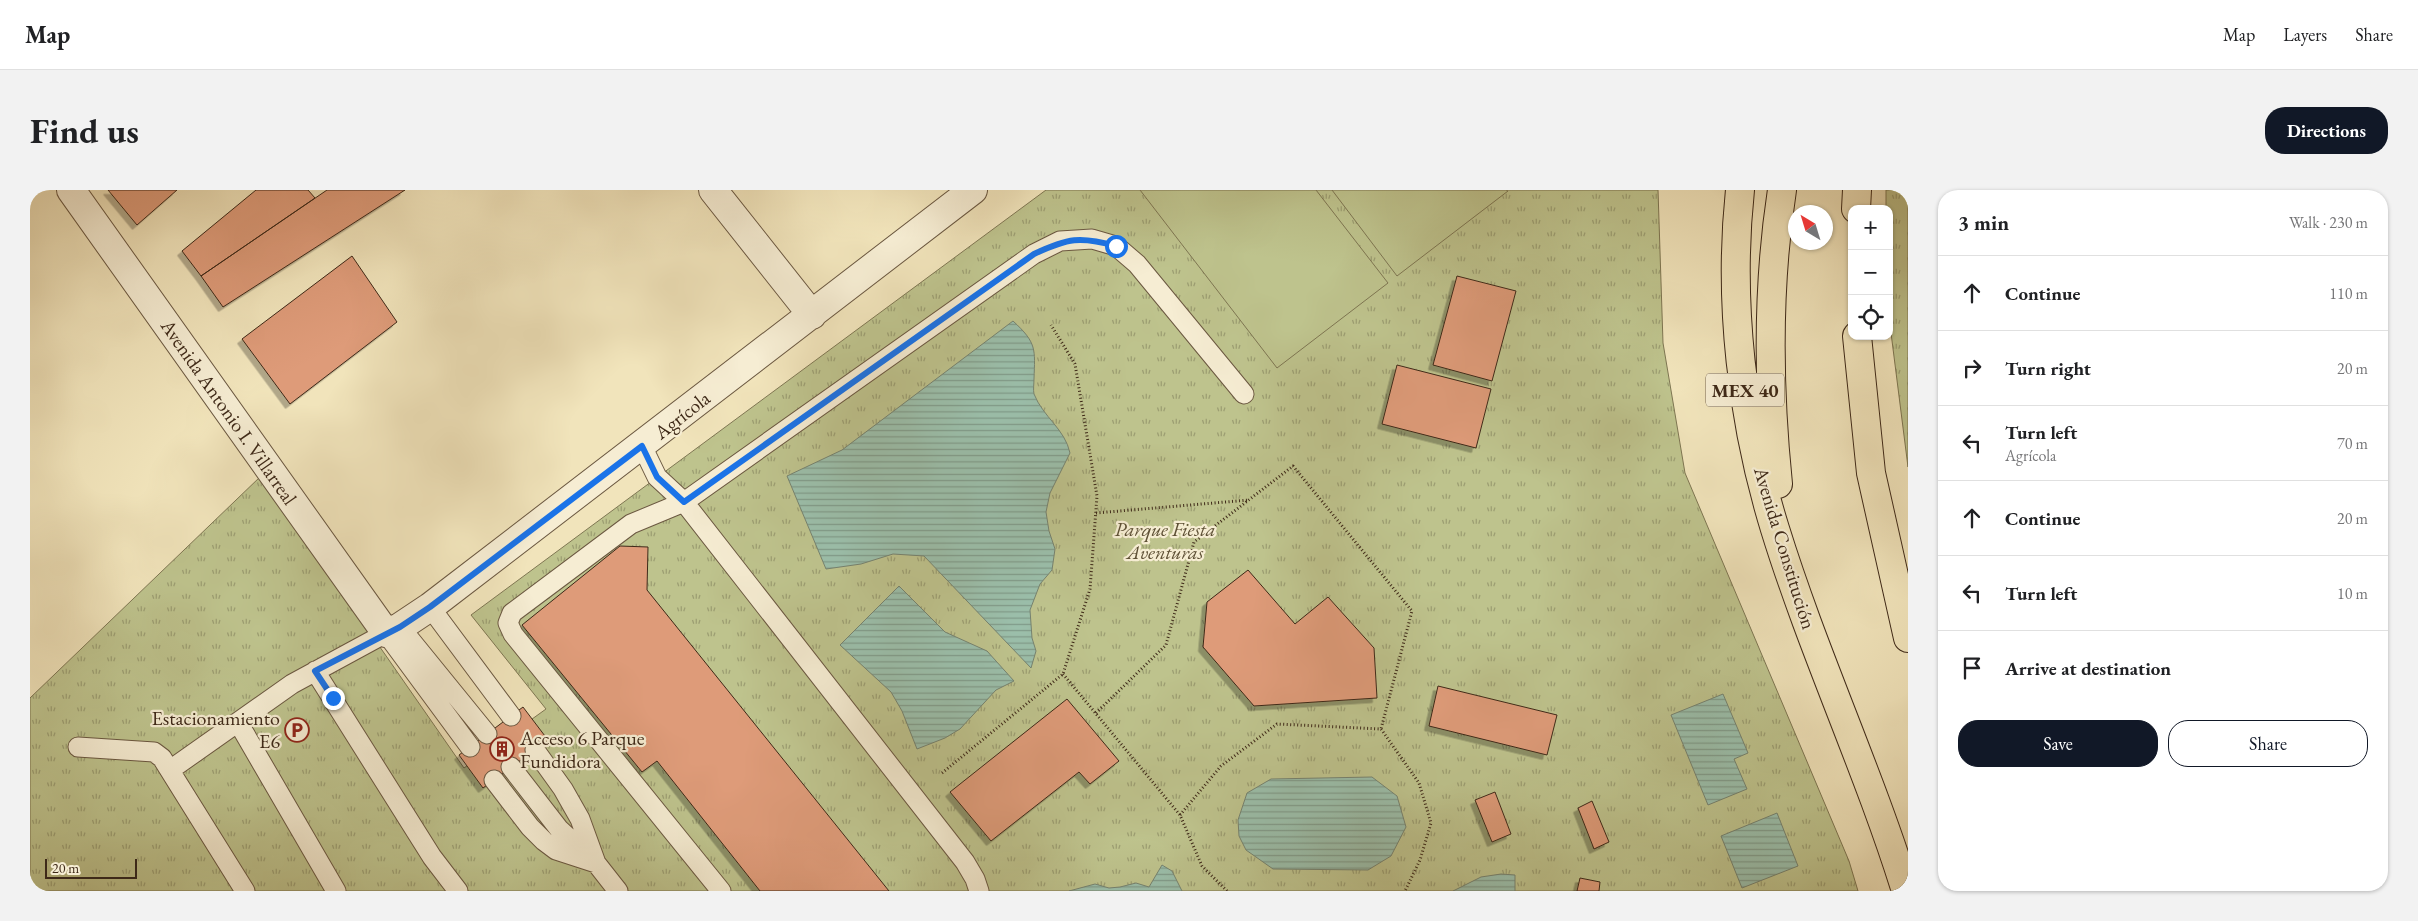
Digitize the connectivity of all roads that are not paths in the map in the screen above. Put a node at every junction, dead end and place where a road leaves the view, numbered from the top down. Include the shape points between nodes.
1 (71, 190) edge
2 (713, 190) edge
3 (974, 190) edge
4 (1782, 190) edge
5 (1857, 190) edge
6 (1736, 196) edge
7 (1856, 205) edge
8 (812, 315) junction
9 (1857, 340) edge
10 (1244, 394) dead end
11 (642, 446) junction
12 (684, 502) junction
13 (1793, 584) junction
14 (430, 607) junction
15 (393, 630) junction
16 (1908, 638) edge
17 (315, 671) junction
18 (511, 716) dead end
19 (239, 724) junction
20 (487, 734) dead end
21 (78, 747) dead end
22 (470, 747) dead end
23 (535, 750) dead end
24 (511, 767) dead end
25 (170, 770) junction
26 (494, 780) dead end
27 (596, 863) junction
28 (245, 891) edge
29 (336, 891) edge
30 (458, 891) edge
31 (618, 891) edge
32 (721, 891) edge
33 (979, 891) edge
34 (1906, 891) edge

1 - 15 street, Avenida Antonio I. Villarreal
2 - 8 street
3 - 8 street, Agrícola
4 - 13 highway via 1772,285 1770,360 1775,454
5 - 7 highway
6 - 13 highway, Avenida Constitución / MEX 40 via 1736,283 1740,354 1748,413 1774,528
8 - 11 street, Agrícola
9 - 16 highway via 1871,473
10 - 12 lane via 1137,264 1116,246 1092,239 1060,241 1034,254
11 - 12 lane via 657,477
11 - 14 street, Agrícola
12 - 32 lane via 615,534 512,614 508,623 513,634
12 - 33 lane via 965,862
13 - 34 highway, Avenida Constitución / MEX 40
14 - 15 street, Agrícola
14 - 18 lane
15 - 17 lane
15 - 20 lane
15 - 22 lane
17 - 19 lane
17 - 30 lane via 432,857
19 - 25 lane
19 - 29 lane
21 - 25 lane via 154,752
23 - 27 lane via 580,819
24 - 27 lane via 559,829
25 - 28 lane
26 - 27 lane via 544,841 556,850
27 - 31 lane

